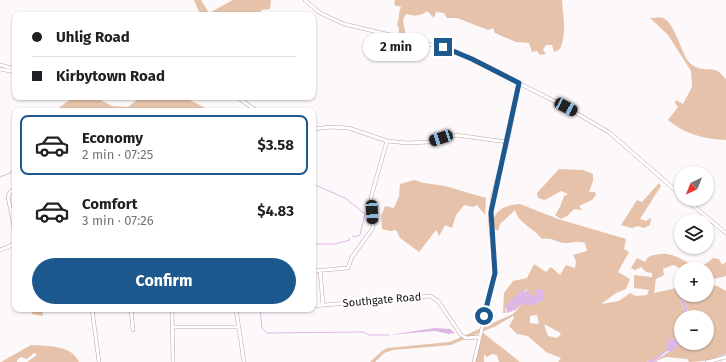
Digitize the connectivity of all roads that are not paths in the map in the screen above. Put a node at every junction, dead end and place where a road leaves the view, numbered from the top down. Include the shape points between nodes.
1 (306, 0) edge
2 (0, 65) edge
3 (12, 68) edge
4 (0, 69) edge
5 (12, 71) edge
6 (519, 83) junction
7 (241, 100) edge
8 (253, 108) edge
9 (316, 129) edge
10 (387, 141) junction
11 (507, 142) junction
12 (674, 189) edge
13 (12, 190) edge
14 (693, 206) edge
15 (12, 216) edge
16 (726, 233) edge
17 (12, 245) edge
18 (0, 250) edge
19 (320, 270) junction
20 (316, 271) edge
21 (323, 305) junction
22 (316, 306) edge
23 (92, 312) edge
24 (131, 312) edge
25 (172, 312) edge
26 (236, 312) edge
27 (174, 326) junction
28 (239, 327) junction
29 (133, 330) dead end
30 (479, 337) junction
31 (726, 357) edge
32 (99, 362) edge
33 (173, 362) edge
34 (244, 362) edge
35 (474, 362) edge
36 (707, 362) edge

1 - 6 street via 316,10 334,20 453,50
2 - 3 street
4 - 5 street
6 - 11 street
6 - 12 street via 602,127
7 - 8 street
9 - 10 street via 349,128
10 - 11 street via 419,143 456,135
10 - 19 street via 371,197 373,228 352,256 348,268
11 - 30 street via 491,212 495,273
13 - 15 street via 8,197
14 - 16 street
17 - 18 street
19 - 20 street
19 - 21 street
21 - 22 street, Southgate Road
21 - 30 street, Southgate Road via 430,296 438,300 461,335 466,338
23 - 32 street
24 - 29 street
25 - 27 street
26 - 28 street
27 - 28 street
27 - 33 street
28 - 34 street
30 - 35 street
31 - 36 street

